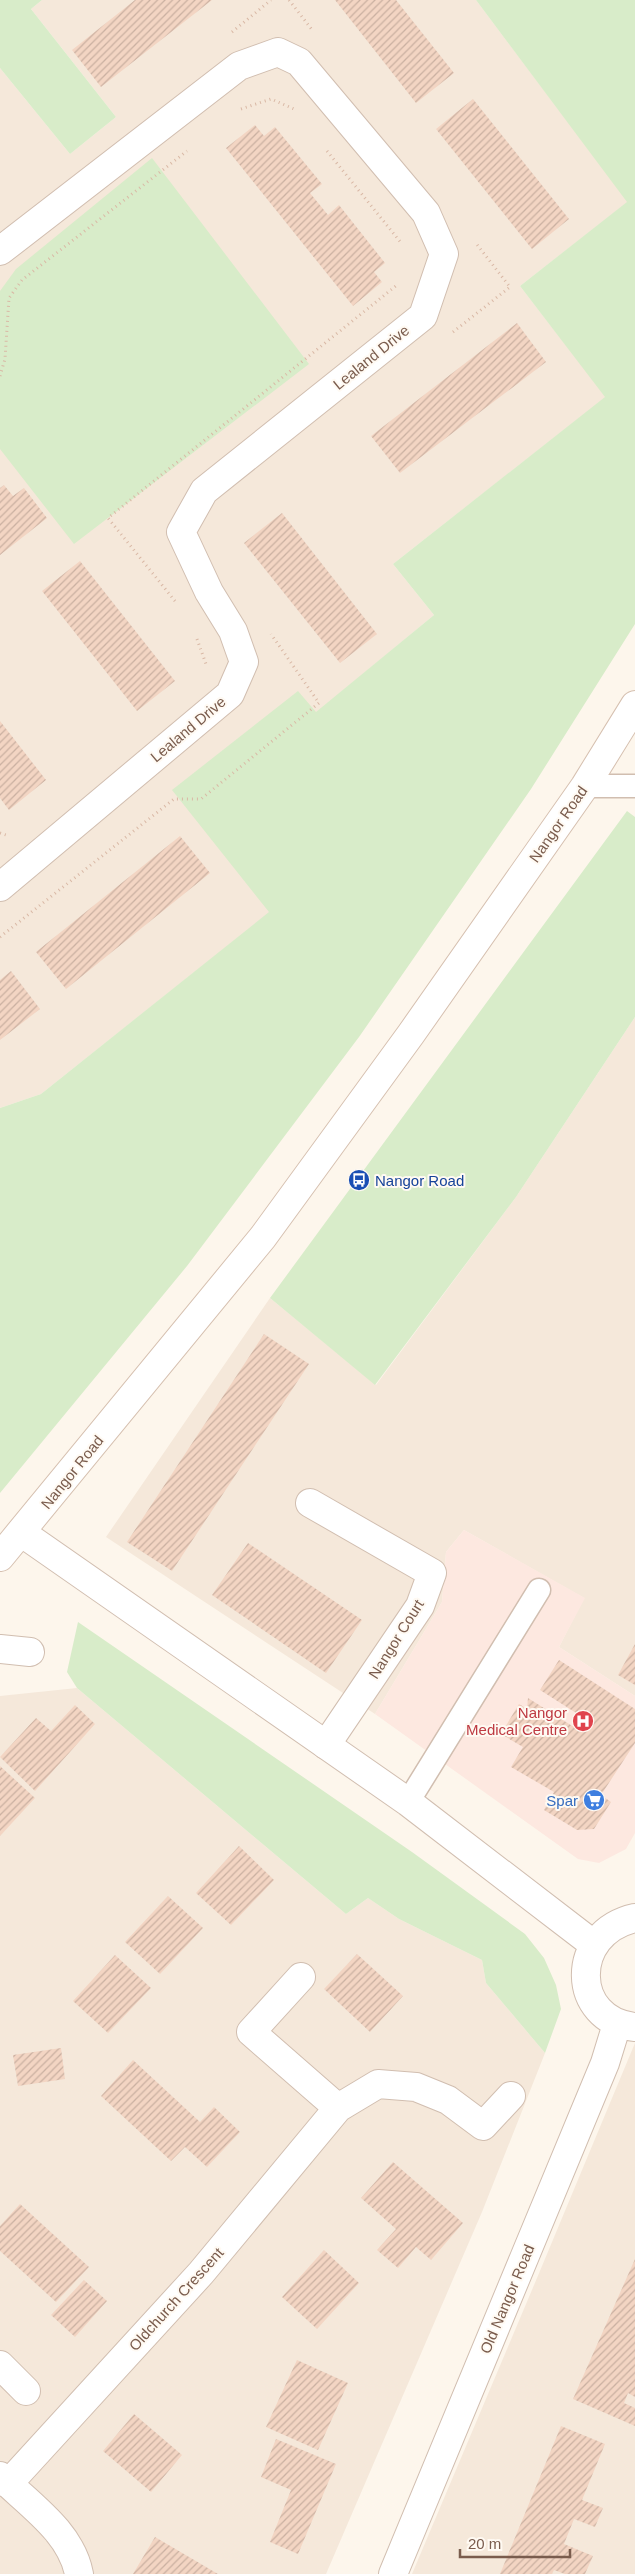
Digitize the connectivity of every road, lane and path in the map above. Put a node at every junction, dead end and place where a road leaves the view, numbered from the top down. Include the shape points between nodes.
1 (288, 0) edge
2 (318, 39) dead end
3 (234, 114) dead end
4 (300, 117) dead end
5 (195, 145) dead end
6 (325, 148) dead end
7 (474, 240) dead end
8 (405, 248) dead end
9 (0, 251) edge
10 (404, 280) dead end
11 (449, 335) dead end
12 (0, 376) edge
13 (176, 603) dead end
14 (269, 632) dead end
15 (195, 635) dead end
16 (207, 670) dead end
17 (635, 705) edge
18 (585, 786) junction
19 (635, 786) edge
20 (0, 887) edge
21 (0, 937) edge
22 (310, 1503) dead end
23 (22, 1533) junction
24 (0, 1557) edge
25 (539, 1590) dead end
26 (0, 1649) edge
27 (30, 1652) dead end
28 (326, 1745) junction
29 (408, 1802) junction
30 (635, 1918) edge
31 (593, 1944) junction
32 (301, 1977) dead end
33 (626, 2025) edge
34 (511, 2096) dead end
35 (338, 2108) junction
36 (0, 2365) edge
37 (26, 2391) dead end
38 (4, 2480) edge
39 (79, 2574) edge
40 (392, 2574) edge

1 - 2 path
3 - 4 path via 242,108 271,99 294,109
5 - 12 path via 22,280 9,298 5,359
6 - 8 path
7 - 11 path via 510,286
9 - 20 street, Lealand Drive via 240,66 278,52 299,62 426,213 444,254 423,316 204,491 181,532 209,592 233,631 244,662 230,694
10 - 13 path via 108,518
14 - 21 path via 319,703 201,799 174,799
15 - 16 path
17 - 18 street, Nangor Road
18 - 19 lane
18 - 23 street, Nangor Road via 263,1237
22 - 28 street, Nangor Court via 432,1573 420,1606
23 - 24 street, Nangor Road
23 - 28 street
25 - 29 lane
26 - 27 street
28 - 29 street
29 - 31 street
30 - 31 street via 620,1921 605,1930
31 - 33 street via 587,1960 589,1994 598,2008
32 - 35 street via 251,2032
33 - 40 street, Old Nangor Road via 605,2064
34 - 35 street, Oldchurch Crescent via 483,2126 448,2100 416,2087 378,2084
35 - 38 street, Oldchurch Crescent via 201,2273
36 - 37 street
38 - 39 street, Oldchurch Crescent via 64,2536 76,2559

